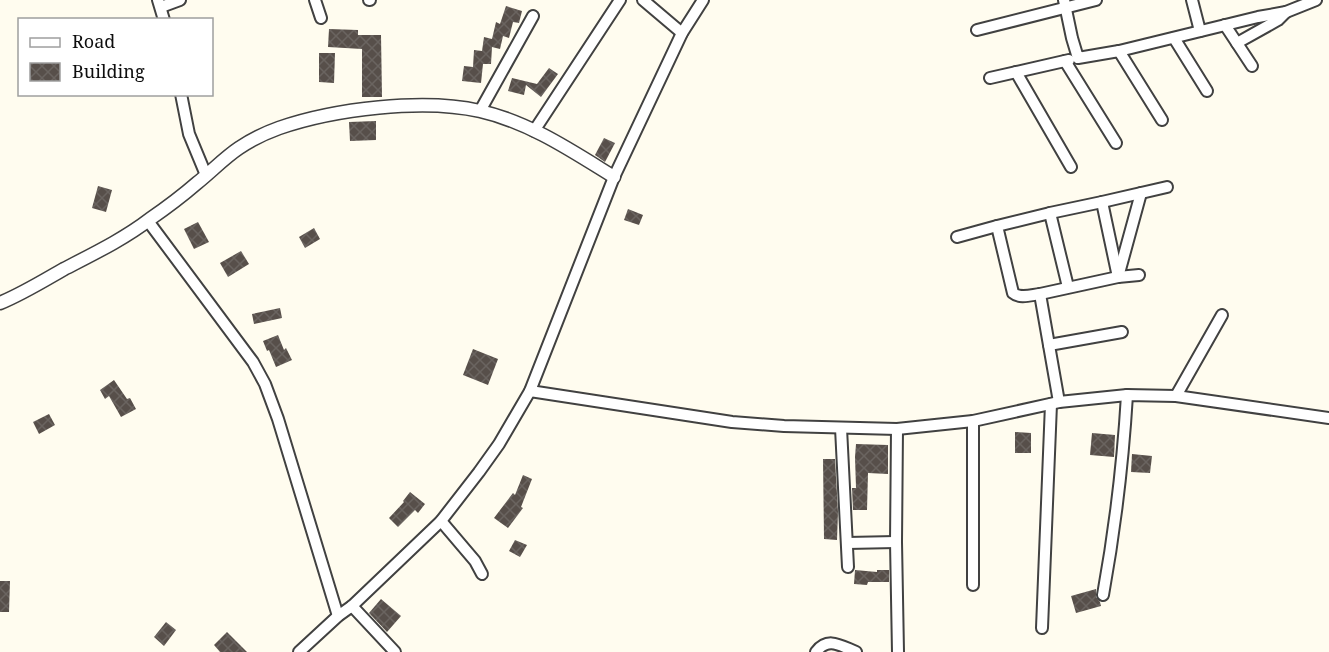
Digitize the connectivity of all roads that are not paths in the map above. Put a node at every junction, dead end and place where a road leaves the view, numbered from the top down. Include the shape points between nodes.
1 (180, 0) edge
2 (315, 0) edge
3 (620, 0) edge
4 (643, 0) edge
5 (703, 0) edge
6 (1096, 0) edge
7 (1192, 0) edge
8 (1316, 0) edge
9 (159, 4) edge
10 (1065, 4) edge
11 (1286, 12) junction
12 (533, 16) dead end
13 (321, 18) dead end
14 (1225, 25) junction
15 (977, 30) dead end
16 (1200, 31) junction
17 (682, 33) junction
18 (1174, 38) junction
19 (1237, 43) junction
20 (1119, 51) junction
21 (1078, 58) junction
22 (1065, 61) junction
23 (1252, 66) dead end
24 (1016, 72) junction
25 (990, 78) dead end
26 (1207, 91) dead end
27 (181, 96) edge
28 (480, 111) junction
29 (1162, 120) dead end
30 (534, 131) junction
31 (1116, 143) dead end
32 (1071, 167) dead end
33 (206, 175) junction
34 (614, 177) junction
35 (1167, 187) dead end
36 (1140, 193) junction
37 (1102, 202) junction
38 (1050, 213) junction
39 (148, 221) junction
40 (997, 226) junction
41 (957, 237) dead end
42 (1140, 275) dead end
43 (1118, 277) junction
44 (1068, 287) junction
45 (1040, 294) junction
46 (0, 303) edge
47 (1222, 315) dead end
48 (1122, 332) dead end
49 (1049, 345) junction
50 (530, 391) junction
51 (1127, 395) junction
52 (1176, 396) junction
53 (1055, 403) junction
54 (1329, 418) edge
55 (973, 421) junction
56 (841, 428) junction
57 (897, 429) junction
58 (441, 521) junction
59 (896, 542) junction
60 (847, 543) junction
61 (848, 567) dead end
62 (482, 574) dead end
63 (973, 585) dead end
64 (1103, 595) dead end
65 (352, 606) junction
66 (338, 616) junction
67 (1042, 628) dead end
68 (299, 652) edge
69 (395, 652) edge
70 (816, 652) edge
71 (856, 652) edge
72 (898, 652) edge

1 - 9 street
2 - 13 street
3 - 30 street
4 - 17 street
5 - 17 street
6 - 10 street
7 - 16 street
8 - 11 street
10 - 15 street
10 - 21 street
11 - 14 street
11 - 19 street
12 - 28 street
14 - 16 street
14 - 19 street
16 - 18 street
17 - 34 street
18 - 20 street
18 - 26 street
19 - 23 street
20 - 21 street
20 - 29 street
21 - 22 street
22 - 24 street
22 - 31 street
24 - 25 street
24 - 32 street
27 - 33 street via 189,134
28 - 30 street
28 - 33 street via 436,106 339,113 258,137
30 - 34 street
33 - 39 street
34 - 50 street
35 - 36 street
36 - 37 street
36 - 43 street
37 - 38 street
37 - 43 street
38 - 40 street
38 - 44 street
39 - 46 street
39 - 66 street via 253,362 265,384
40 - 41 street
40 - 45 street via 1013,293 1021,297
42 - 43 street
43 - 44 street
44 - 45 street
45 - 49 street
47 - 52 street
48 - 49 street
49 - 53 street
50 - 56 street via 732,422
50 - 58 street via 492,453
51 - 52 street
51 - 53 street
51 - 64 street via 1124,451
52 - 54 street
53 - 55 street
53 - 67 street
55 - 57 street
55 - 63 street
56 - 57 street
56 - 60 street
57 - 59 street
58 - 62 street
58 - 65 street
59 - 60 street
59 - 72 street
60 - 61 street
65 - 66 street
65 - 69 street
66 - 68 street
70 - 71 street via 828,643

